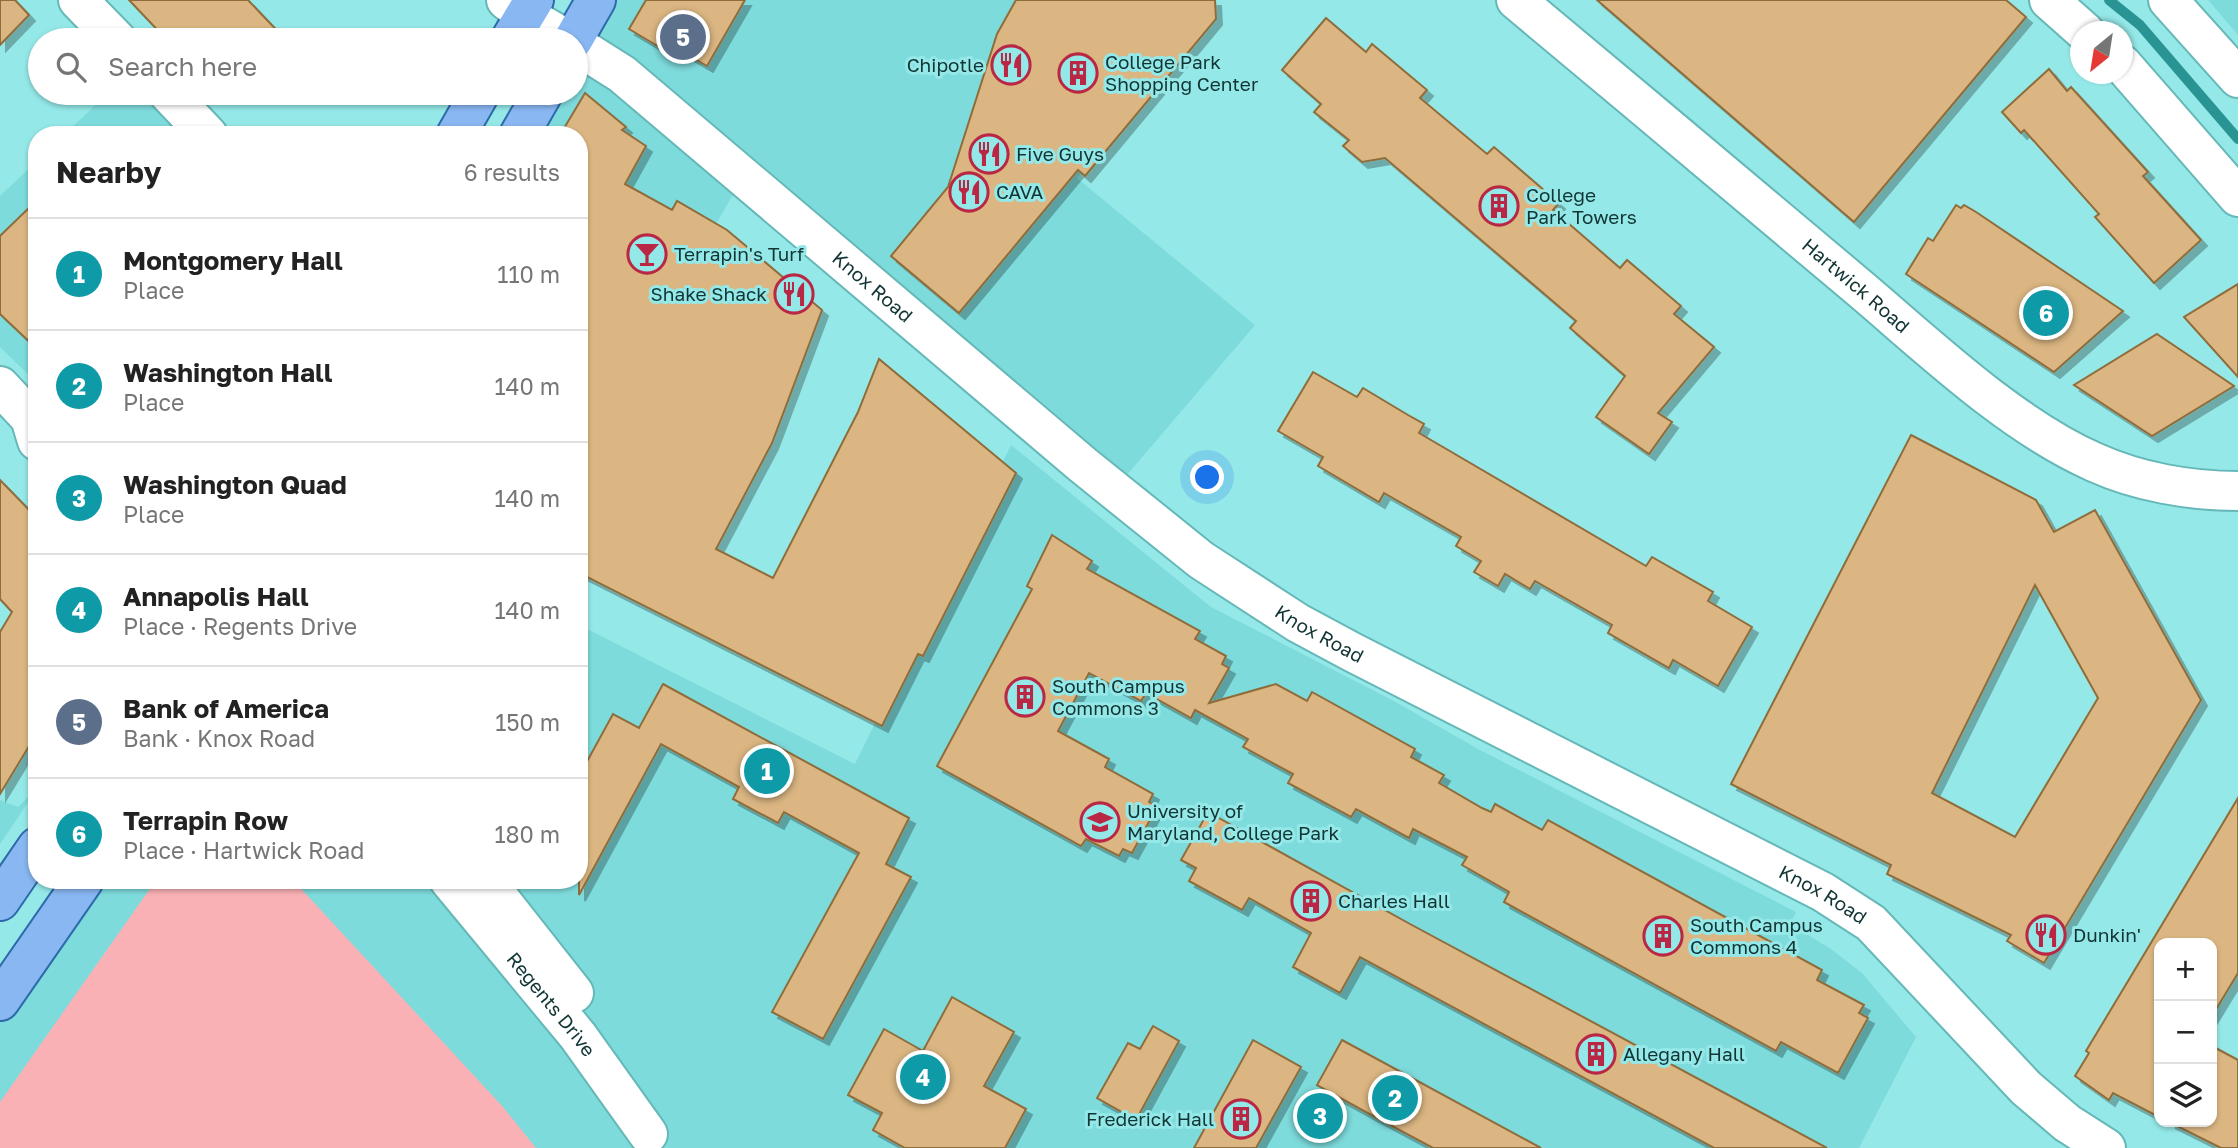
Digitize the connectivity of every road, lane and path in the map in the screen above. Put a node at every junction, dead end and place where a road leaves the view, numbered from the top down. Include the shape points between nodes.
1 (78, 0) edge
2 (596, 0) edge
3 (1516, 0) edge
4 (2049, 0) edge
5 (2168, 0) edge
6 (519, 14) edge
7 (2073, 21) edge
8 (105, 28) edge
9 (546, 28) edge
10 (578, 28) edge
11 (588, 53) edge
12 (2133, 76) edge
13 (2238, 78) edge
14 (179, 105) edge
15 (473, 105) edge
16 (536, 105) edge
17 (199, 126) edge
18 (461, 126) edge
19 (524, 126) edge
20 (2238, 197) edge
21 (0, 386) edge
22 (28, 419) edge
23 (2238, 491) edge
24 (28, 860) edge
25 (78, 889) edge
26 (456, 889) edge
27 (492, 889) edge
28 (0, 901) edge
29 (0, 1001) edge
30 (651, 1141) edge
31 (2106, 1148) edge

1 - 8 street
2 - 10 main road
3 - 23 street, Hartwick Road via 1942,358 2046,436 2094,462 2147,480
4 - 7 street
5 - 13 street
6 - 9 street
11 - 31 street, Knox Road via 622,74 1201,560 1352,652 1823,892 1871,923 2026,1088
12 - 20 street
14 - 17 street
15 - 18 main road
16 - 19 main road
21 - 22 street
24 - 28 main road
25 - 29 main road
26 - 30 street, Regents Drive via 578,1036
27 - 30 street, Regents Drive via 560,972 639,1091

